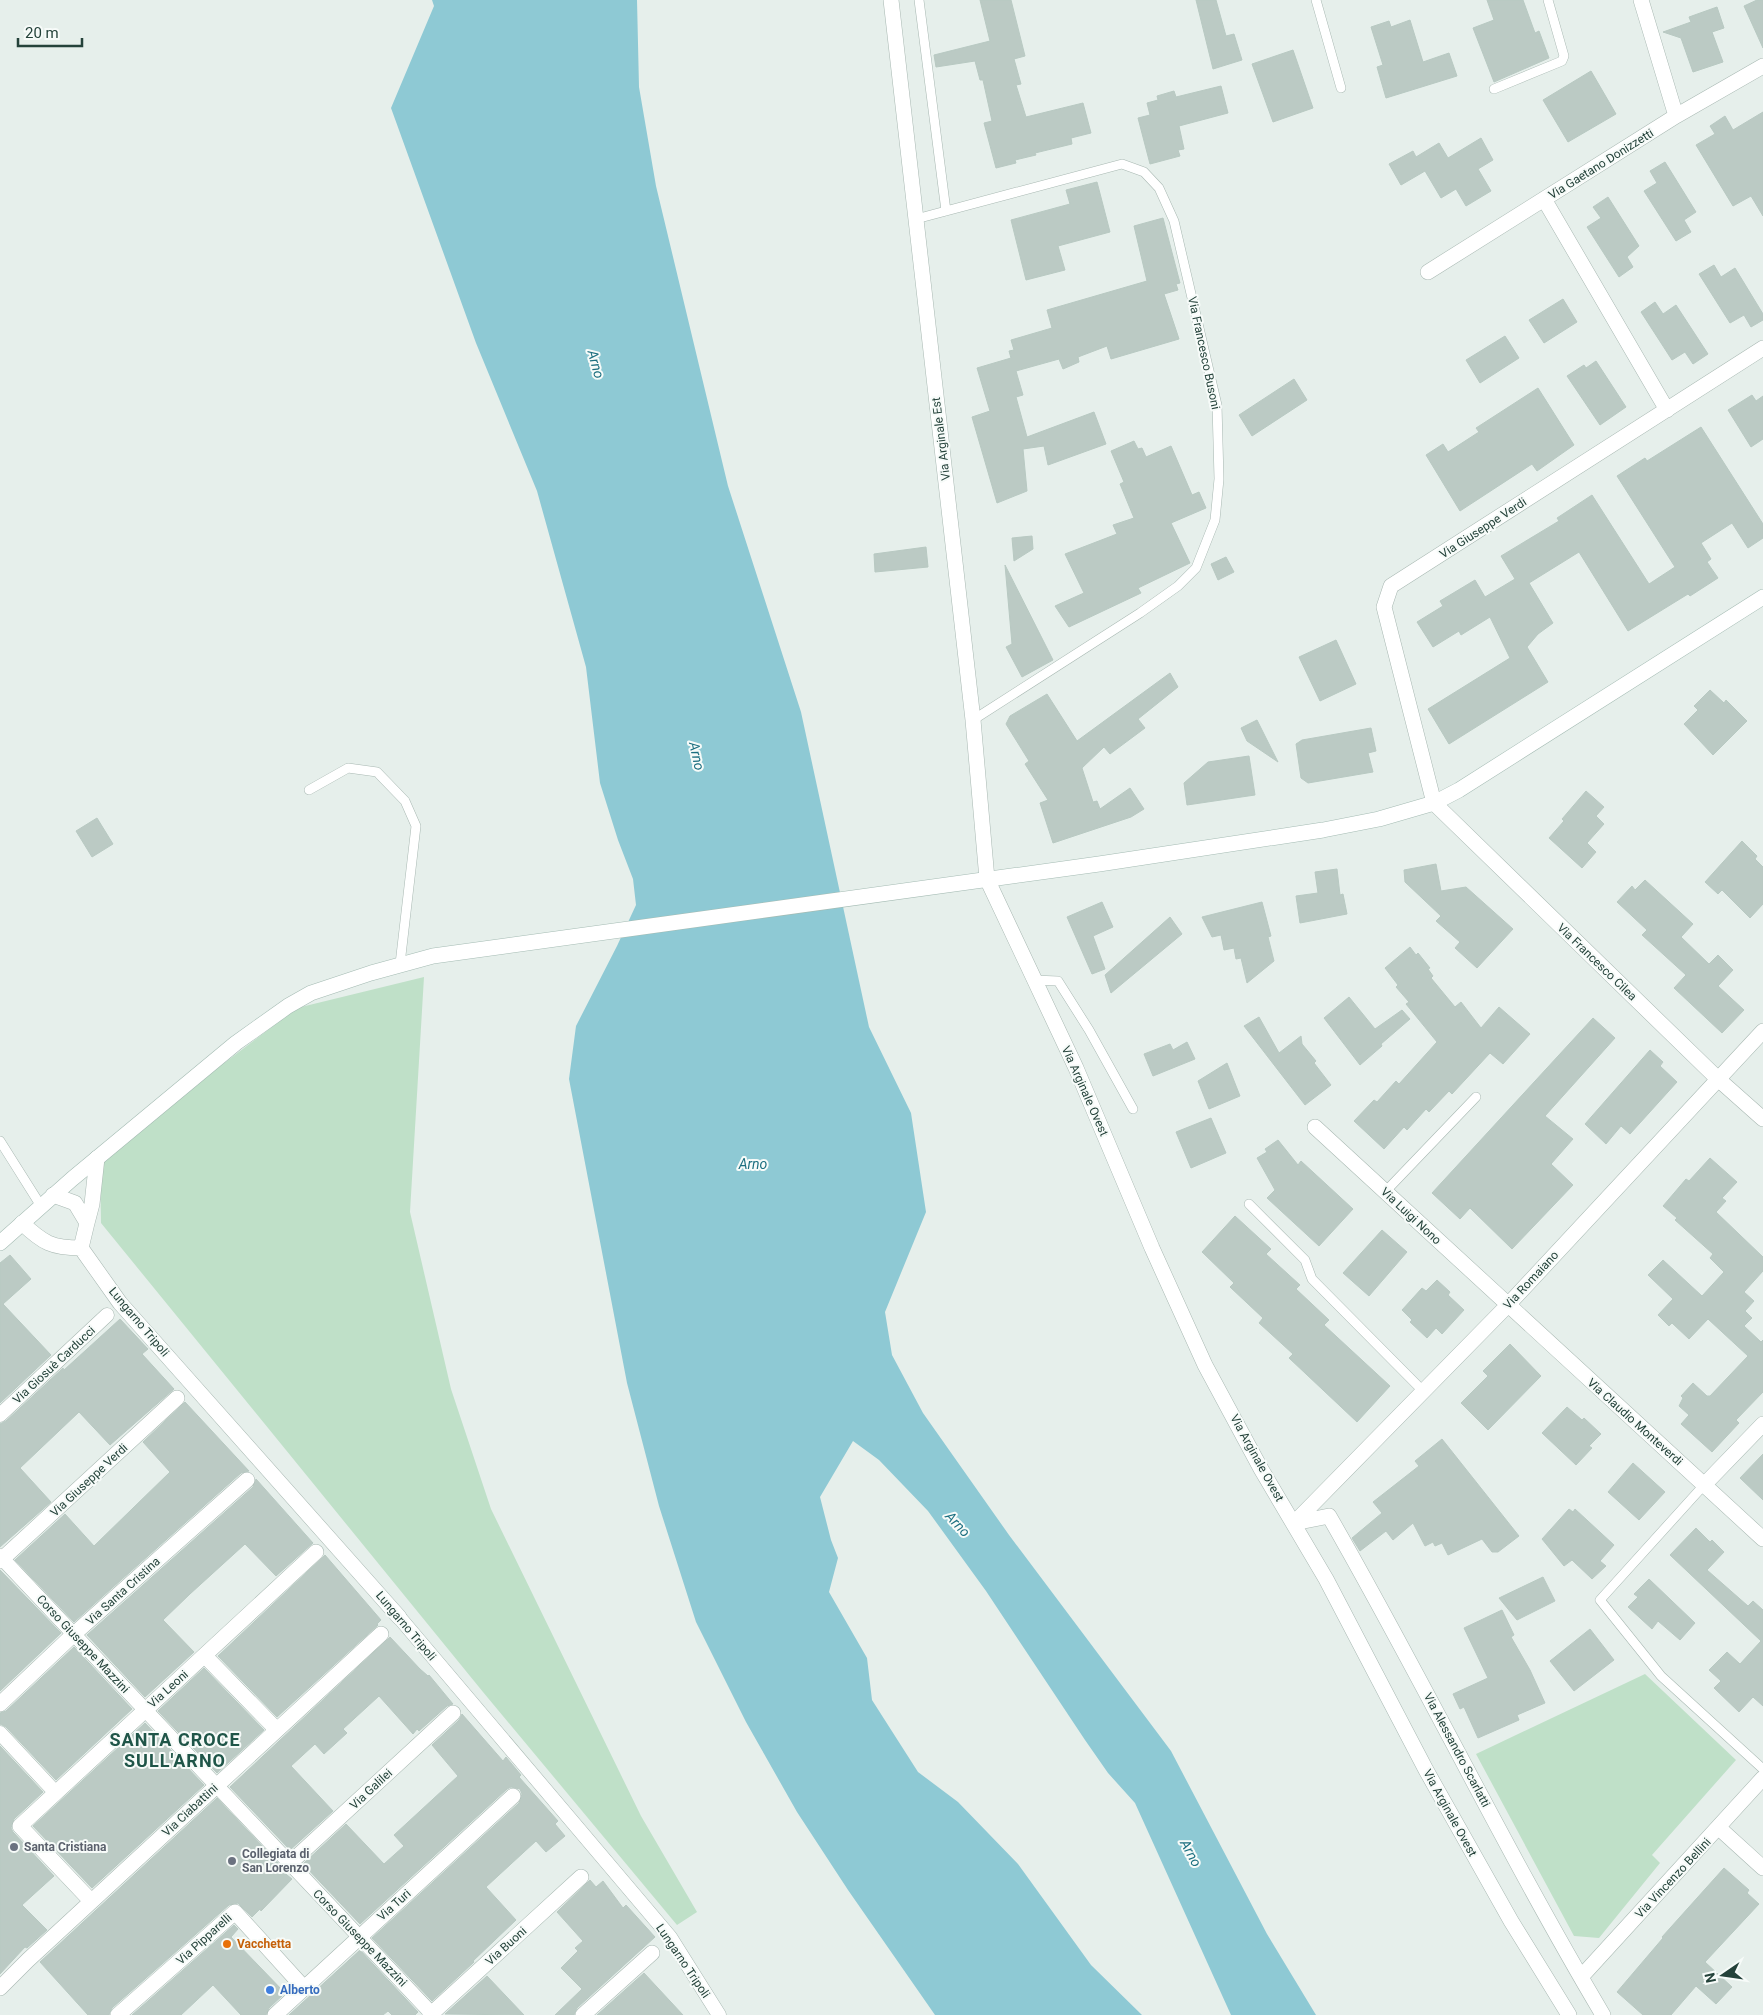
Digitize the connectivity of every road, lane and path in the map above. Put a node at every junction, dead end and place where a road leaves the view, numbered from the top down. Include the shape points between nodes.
1 (891, 0) edge
2 (919, 0) edge
3 (1316, 0) edge
4 (1548, 0) edge
5 (1642, 0) edge
6 (1763, 66) edge
7 (1341, 88) dead end
8 (1494, 89) dead end
9 (1676, 116) junction
10 (1544, 199) junction
11 (946, 211) junction
12 (916, 218) junction
13 (1428, 272) dead end
14 (1763, 348) edge
15 (1667, 410) junction
16 (1763, 597) edge
17 (973, 720) junction
18 (309, 790) dead end
19 (1434, 803) junction
20 (987, 879) junction
21 (400, 964) junction
22 (1034, 980) junction
23 (1763, 1031) edge
24 (1718, 1079) junction
25 (1476, 1097) dead end
26 (1133, 1109) dead end
27 (1763, 1119) edge
28 (1315, 1127) dead end
29 (0, 1141) edge
30 (96, 1158) junction
31 (1385, 1192) junction
32 (53, 1195) junction
33 (1249, 1204) dead end
34 (41, 1206) junction
35 (87, 1222) junction
36 (22, 1223) junction
37 (0, 1243) edge
38 (81, 1248) junction
39 (1507, 1306) junction
40 (107, 1315) dead end
41 (1423, 1392) junction
42 (177, 1398) dead end
43 (0, 1415) edge
44 (1763, 1424) edge
45 (247, 1480) dead end
46 (1704, 1485) junction
47 (1294, 1523) junction
48 (1763, 1539) edge
49 (316, 1552) dead end
50 (1, 1558) edge
51 (399, 1617) joint
52 (74, 1634) junction
53 (381, 1634) dead end
54 (204, 1656) junction
55 (0, 1704) edge
56 (145, 1710) junction
57 (453, 1713) dead end
58 (276, 1729) junction
59 (0, 1733) edge
60 (1763, 1769) edge
61 (1763, 1778) edge
62 (217, 1786) junction
63 (55, 1792) junction
64 (513, 1796) dead end
65 (1719, 1828) junction
66 (289, 1864) junction
67 (1763, 1868) edge
68 (581, 1877) dead end
69 (91, 1901) junction
70 (359, 1936) junction
71 (652, 1953) dead end
72 (1581, 1977) junction
73 (0, 1988) edge
74 (304, 1988) junction
75 (118, 2015) edge
76 (275, 2015) edge
77 (432, 2015) edge
78 (583, 2015) edge
79 (719, 2015) edge
80 (1569, 2015) edge
81 (1603, 2015) edge

1 - 12 street, Via Arginale Est
2 - 11 lane
3 - 7 lane
4 - 8 lane via 1564,56 1562,61
5 - 9 street
6 - 9 street, Via Gaetano Donizzetti
9 - 10 street, Via Gaetano Donizzetti
10 - 13 street
10 - 15 street, Via Gaetano Donizzetti
11 - 12 lane, Via Francesco Busoni
11 - 17 lane, Via Francesco Busoni via 1122,164 1144,172 1159,188 1174,221 1217,405 1219,479 1215,520 1196,568 1178,586 1140,613
12 - 17 street, Via Arginale Est
14 - 15 street, Via Giuseppe Verdi
15 - 19 street, Via Giuseppe Verdi via 1391,586 1384,607 1388,628
16 - 19 street via 1491,771
17 - 20 street, Via Arginale Est
18 - 21 lane via 348,768 377,772 405,801 416,826
19 - 20 street via 1379,819 1323,830
19 - 24 street, Via Francesco Cilea
20 - 21 street via 433,956
20 - 22 street, Via Arginale Ovest
21 - 30 street via 323,988 288,1006 201,1070
22 - 26 lane via 1058,981
22 - 47 street, Via Arginale Ovest via 1206,1365 1261,1469
23 - 24 street, Via Romaiano
24 - 27 street, Via Francesco Cilea
24 - 39 street, Via Romaiano
25 - 31 lane
28 - 31 street, Via Luigi Nono
29 - 34 lane
30 - 32 street
30 - 35 street
31 - 39 street, Via Luigi Nono
32 - 34 street
32 - 35 street via 75,1203
33 - 41 lane via 1305,1260 1312,1279
34 - 36 street
35 - 38 street
36 - 37 street
36 - 38 street via 49,1245
38 - 51 street, Lungarno Tripoli via 120,1303
39 - 41 street, Via Romaiano
39 - 46 street, Via Claudio Monteverdi
40 - 43 street, Via Giosuè Carducci
41 - 47 street, Via Romaiano
42 - 50 street, Via Giuseppe Verdi
44 - 46 street
45 - 52 street, Via Santa Cristina
46 - 48 street, Via Claudio Monteverdi
46 - 60 lane via 1600,1600 1660,1676
47 - 72 street, Via Alessandro Scarlatti via 1330,1516
47 - 80 street, Via Arginale Ovest via 1426,1770 1511,1922
49 - 54 street, Via Leoni
50 - 52 street, Corso Giuseppe Mazzini
51 - 79 street, Lungarno Tripoli via 670,1937
52 - 55 street, Via Santa Cristina
52 - 56 street, Corso Giuseppe Mazzini
53 - 58 street, Via Ciabattini
54 - 56 street, Via Leoni
54 - 58 street
56 - 62 street, Corso Giuseppe Mazzini
56 - 63 street, Via Leoni
57 - 66 street, Via Galilei
58 - 62 street, Via Ciabattini
59 - 63 street
61 - 65 street, Via Vincenzo Bellini
62 - 66 street, Corso Giuseppe Mazzini
62 - 69 street, Via Ciabattini
63 - 69 street, Via Leoni via 20,1826
64 - 70 street, Via Turi
65 - 67 street
65 - 72 street, Via Vincenzo Bellini
66 - 70 street, Corso Giuseppe Mazzini
68 - 77 street, Via Buoni
69 - 73 street, Via Ciabattini
70 - 74 street, Via Turi
70 - 77 street, Corso Giuseppe Mazzini
71 - 78 street
72 - 81 street, Via Alessandro Scarlatti
74 - 75 street, Via Pipparelli via 235,1912
74 - 76 street, Via Turi

